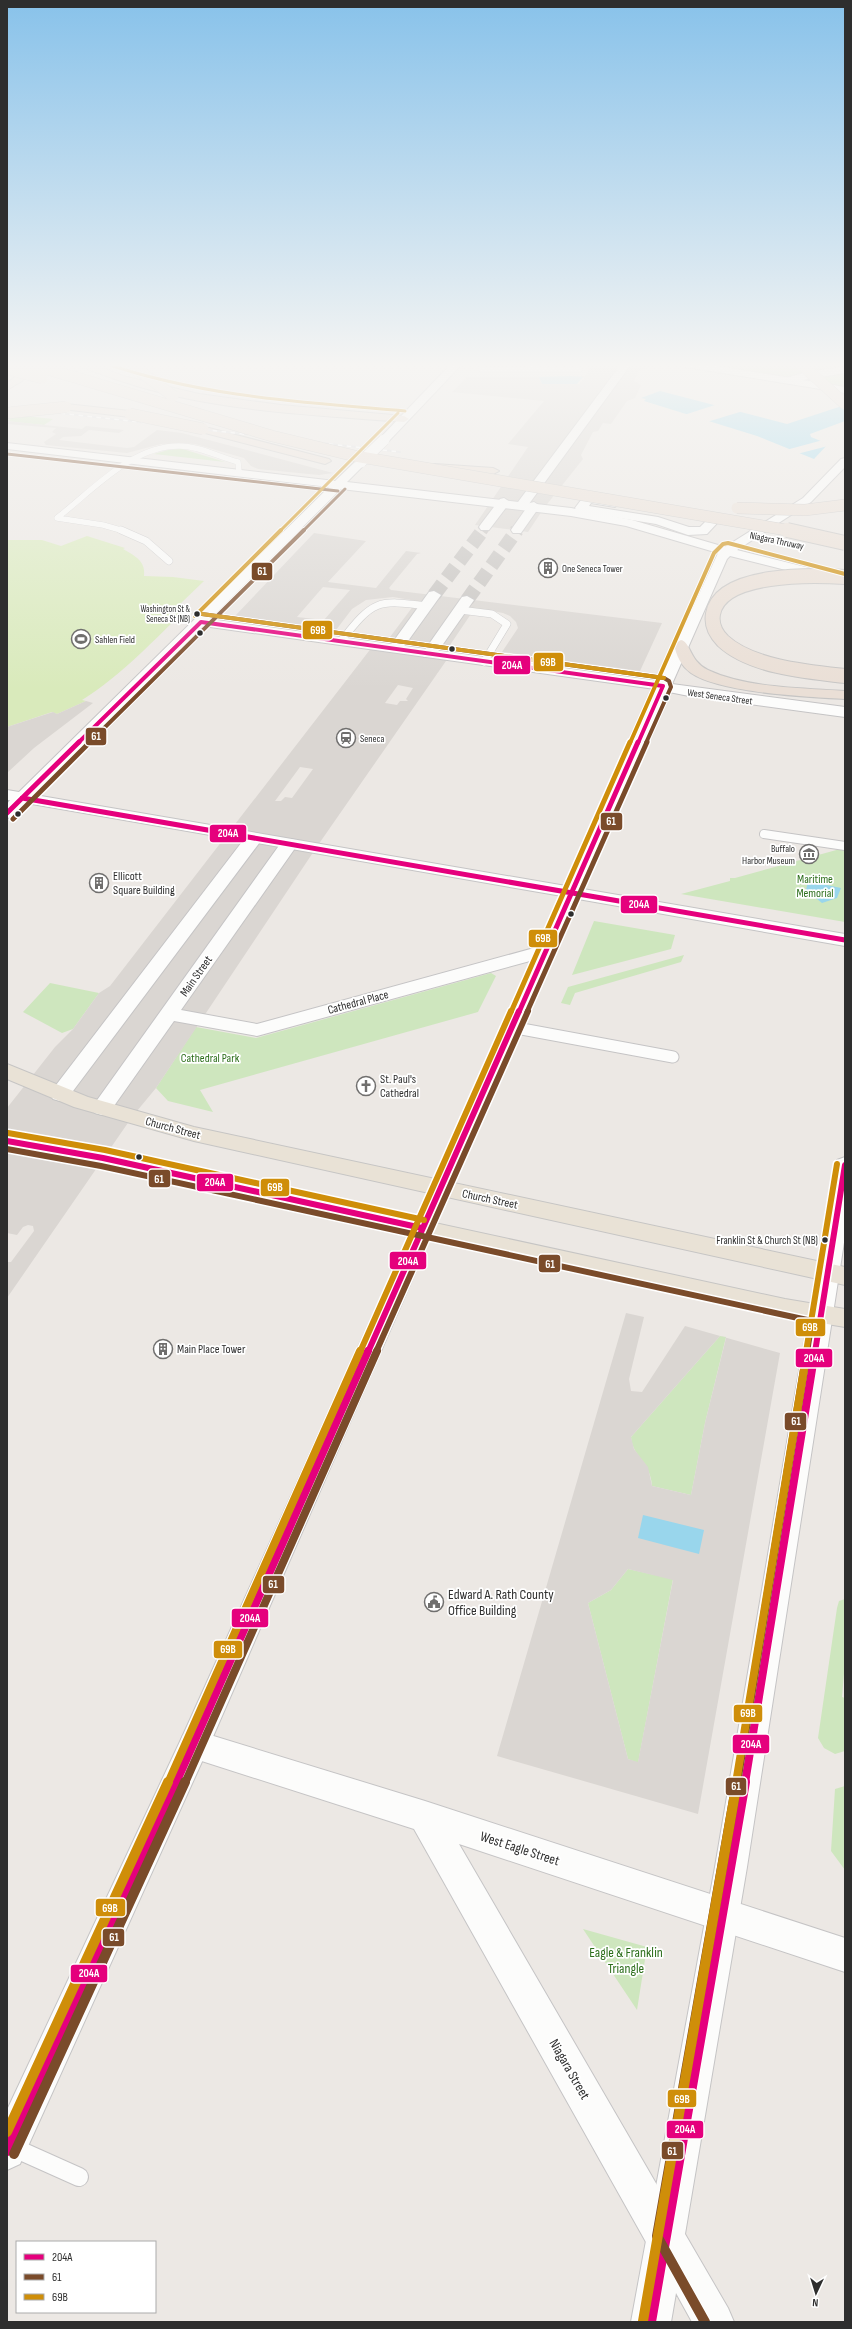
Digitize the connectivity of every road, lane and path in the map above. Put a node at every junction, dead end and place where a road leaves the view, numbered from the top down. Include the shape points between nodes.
1 (118, 472) edge
2 (238, 472) edge
3 (351, 472) edge
4 (444, 472) edge
5 (498, 472) edge
6 (541, 472) edge
7 (543, 472) edge
8 (836, 472) edge
9 (339, 483) junction
10 (441, 483) dead end
11 (700, 503) dead end
12 (518, 504) junction
13 (845, 505) edge
14 (728, 507) dead end
15 (715, 519) junction
16 (485, 527) tunnel mouth
17 (764, 528) junction
18 (517, 530) tunnel mouth
19 (845, 544) edge
20 (727, 551) junction
21 (823, 551) dead end
22 (170, 561) dead end
23 (845, 578) edge
24 (845, 582) edge
25 (431, 601) joint
26 (464, 605) joint
27 (201, 622) junction
28 (341, 641) junction
29 (681, 644) junction
30 (400, 650) junction
31 (429, 654) junction
32 (484, 662) junction
33 (845, 676) edge
34 (663, 686) junction
35 (845, 695) edge
36 (845, 712) edge
37 (14, 796) edge
38 (7, 813) edge
39 (764, 834) dead end
40 (254, 838) junction
41 (283, 843) junction
42 (845, 846) edge
43 (571, 894) junction
44 (845, 940) edge
45 (545, 951) junction
46 (168, 1014) junction
47 (511, 1027) junction
48 (673, 1057) dead end
49 (7, 1070) edge
50 (60, 1094) junction
51 (96, 1106) junction
52 (7, 1141) edge
53 (845, 1165) edge
54 (440, 1188) junction
55 (422, 1228) junction
56 (836, 1274) edge
57 (833, 1316) edge
58 (194, 1745) junction
59 (425, 1817) junction
60 (722, 1916) junction
61 (845, 1955) edge
62 (8, 2149) edge
63 (79, 2177) dead end
64 (665, 2237) junction
65 (651, 2322) edge
66 (714, 2322) edge

1 - 22 lane via 57,518 106,524 160,549
2 - 9 street
3 - 9 street, bridge
4 - 19 highway, Niagara Thruway, bridge via 719,517
5 - 11 highway, bridge
6 - 12 street
7 - 12 street
8 - 17 street via 807,500
9 - 12 street
9 - 27 street
10 - 21 highway, Niagara Thruway via 689,523
12 - 16 street
12 - 18 street
12 - 20 street via 610,519
13 - 14 highway, bridge via 778,511
15 - 15 street via 588,499 581,508 658,521 696,532 703,531
15 - 17 street
17 - 19 street
17 - 20 street
20 - 24 street
20 - 29 street via 721,557
23 - 33 highway, bridge via 788,577 753,583 724,596 716,604 711,616 714,628 723,640 742,652 767,663 795,670
25 - 28 lane via 374,604
25 - 30 street
26 - 31 street
26 - 32 lane via 500,618 507,624
27 - 28 street, West Seneca Street
27 - 37 street
28 - 30 street, West Seneca Street
29 - 34 street
29 - 35 highway via 682,656 699,672 714,678
30 - 31 street, West Seneca Street
31 - 32 street, West Seneca Street
32 - 34 street, West Seneca Street
34 - 36 street, West Seneca Street via 689,692
34 - 43 street
37 - 38 street
37 - 40 street
39 - 42 lane
40 - 41 street
40 - 50 street
41 - 43 street
41 - 46 street, Main Street
43 - 44 street
43 - 45 street
45 - 46 street, Cathedral Place via 257,1030
45 - 47 street
46 - 51 street, Main Street
47 - 48 lane
47 - 54 street
49 - 50 highway, Church Street
50 - 51 highway, Church Street
51 - 54 highway, Church Street via 194,1134
52 - 55 highway via 56,1149
53 - 56 street
54 - 55 street
54 - 56 highway, Church Street
55 - 57 highway
55 - 58 street
56 - 57 street
57 - 60 street
58 - 59 street, West Eagle Street
58 - 62 street
59 - 60 street, West Eagle Street
59 - 64 street, Niagara Street
60 - 61 street, West Eagle Street
60 - 64 street
62 - 63 lane
64 - 65 street
64 - 66 street, Niagara Street

